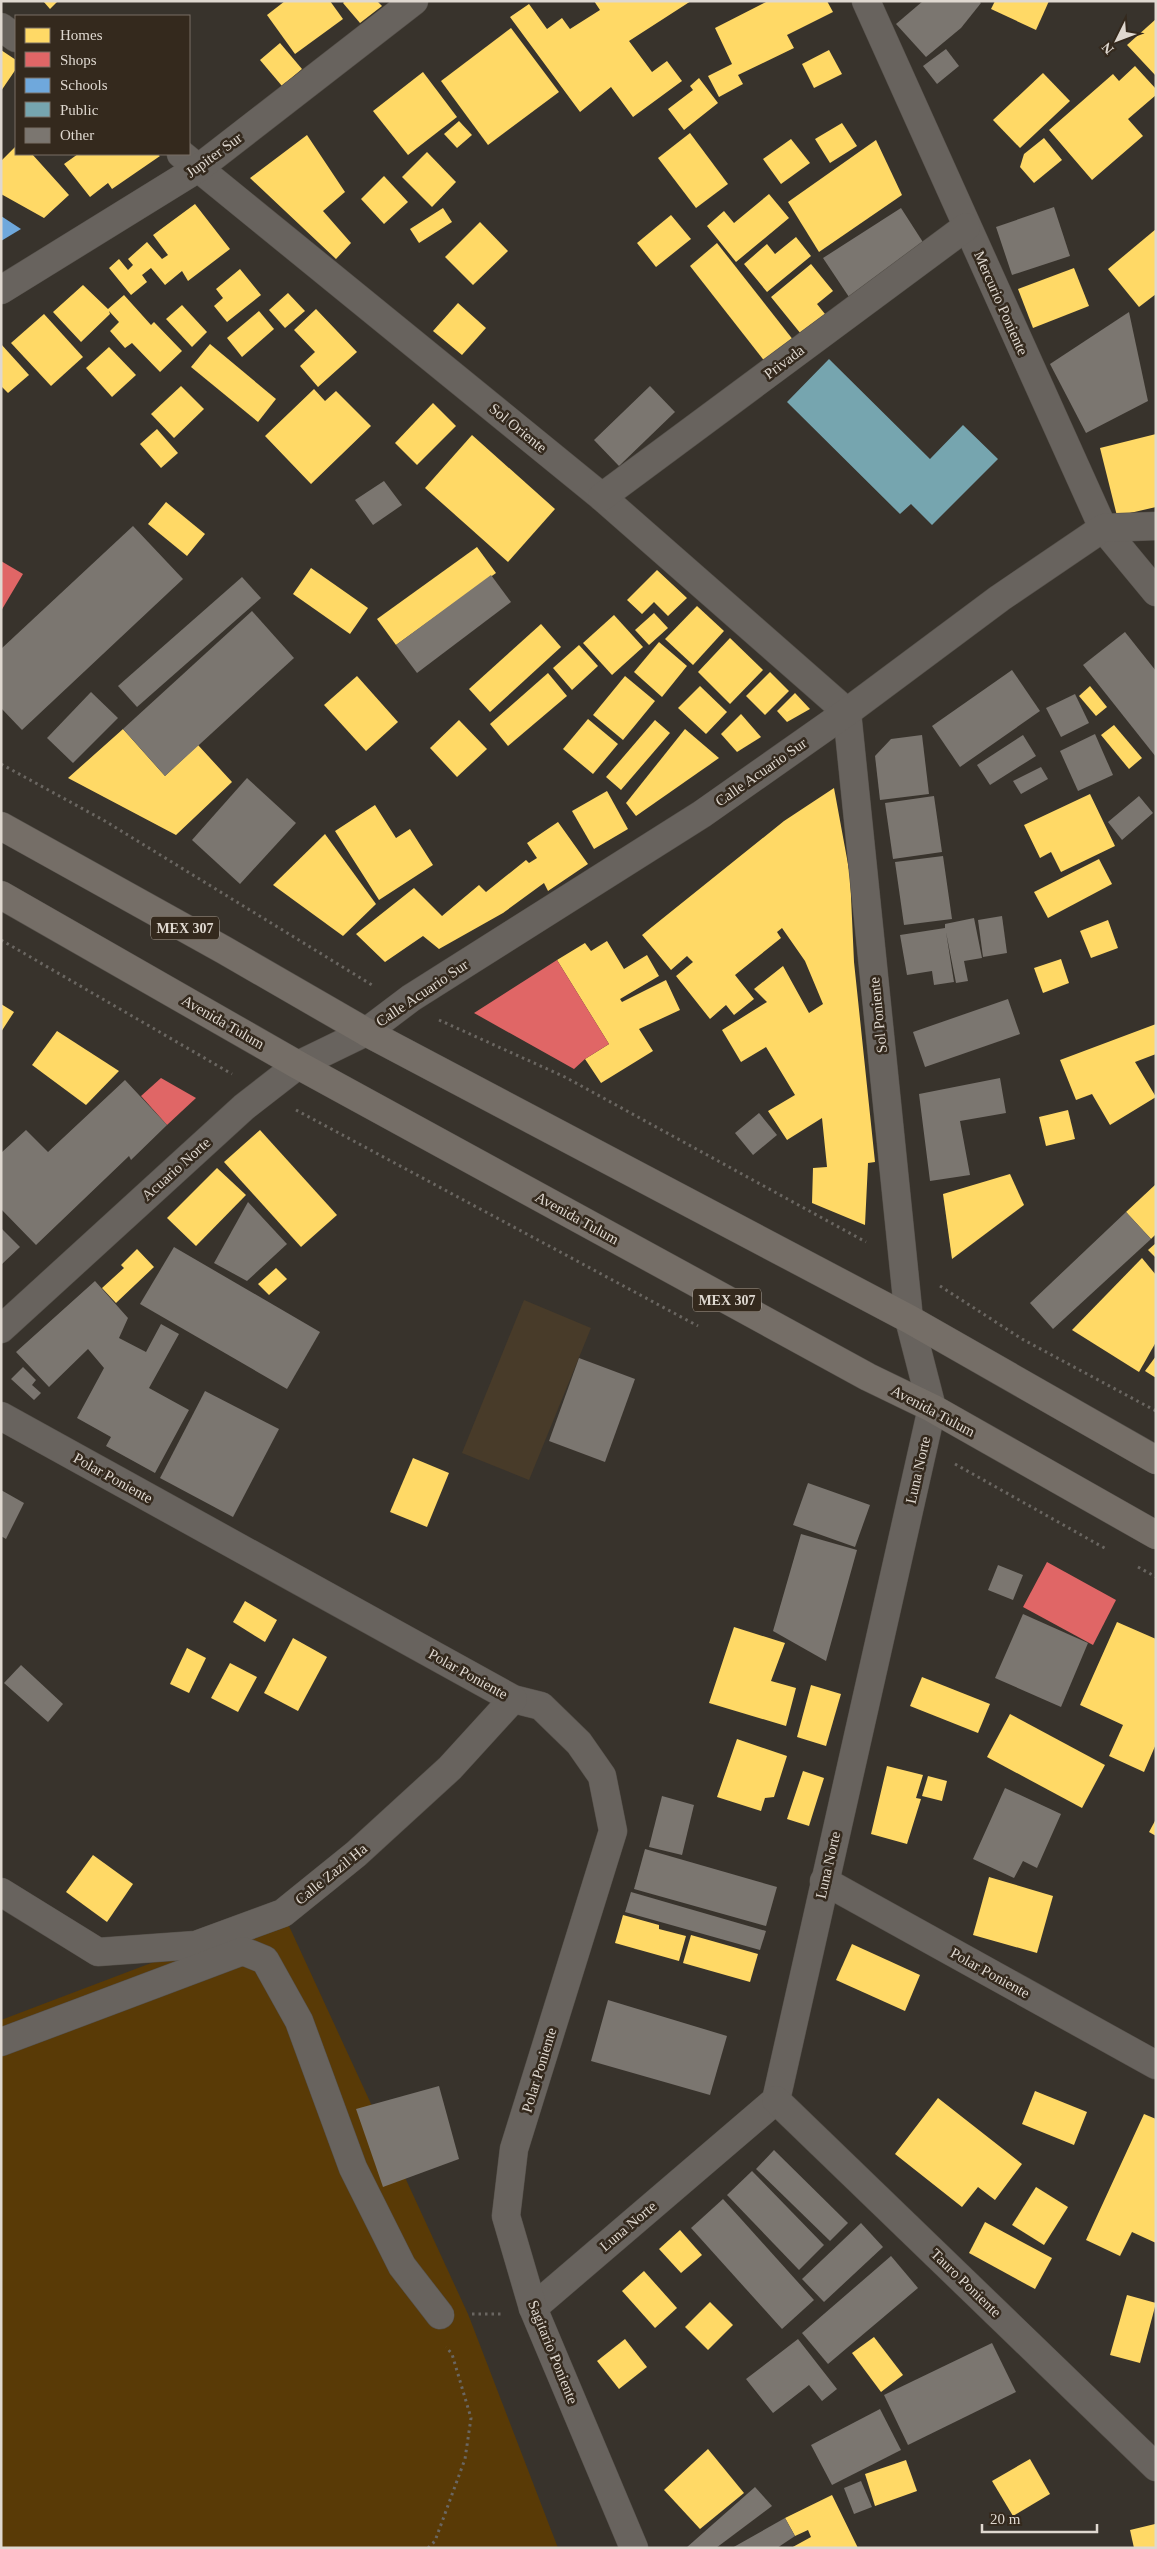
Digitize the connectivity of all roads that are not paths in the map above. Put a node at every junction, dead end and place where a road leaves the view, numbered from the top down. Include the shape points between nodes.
1 (414, 1) edge
2 (866, 1) edge
3 (1, 28) edge
4 (15, 37) edge
5 (191, 160) edge
6 (966, 227) junction
7 (1, 290) edge
8 (602, 497) junction
9 (1156, 526) edge
10 (1103, 528) junction
11 (1156, 592) edge
12 (847, 712) junction
13 (1, 826) edge
14 (1, 895) edge
15 (366, 1032) junction
16 (298, 1065) junction
17 (908, 1319) junction
18 (1, 1329) edge
19 (932, 1408) junction
20 (1, 1416) edge
21 (1156, 1460) edge
22 (1156, 1535) edge
23 (513, 1699) junction
24 (824, 1881) junction
25 (1, 1892) edge
26 (1, 2042) edge
27 (1156, 2066) edge
28 (776, 2100) junction
29 (514, 2149) joint
30 (533, 2308) junction
31 (440, 2315) road end
32 (1156, 2466) edge
33 (634, 2548) edge

1 - 5 street, Jupiter Sur
2 - 6 street, Mercurio Poniente
3 - 4 street
5 - 7 street, Jupiter Sur
5 - 8 street, Sol Oriente
6 - 8 street, Privada
6 - 10 street, Mercurio Poniente
8 - 12 street, Sol Oriente
9 - 10 street
10 - 11 street, Mercurio Poniente
10 - 12 street, Calle Acuario Sur via 1000,598
12 - 15 street, Calle Acuario Sur via 702,814 403,1004
12 - 17 street, Sol Poniente
13 - 15 main road, MEX 307
14 - 16 main road, Avenida Tulum / MEX 307
15 - 16 street, Acuario Norte
15 - 17 main road, MEX 307
16 - 18 street, Acuario Norte via 244,1107
16 - 19 main road, Avenida Tulum / MEX 307 via 868,1377
17 - 19 street, Luna Norte
17 - 21 main road, MEX 307
19 - 22 main road, Avenida Tulum / MEX 307
19 - 24 street, Luna Norte
20 - 23 street, Polar Poniente
23 - 25 street, Calle Zazil Ha via 450,1768 356,1854 283,1913 196,1944 98,1952
23 - 29 street, Polar Poniente via 541,1706 579,1743 602,1776 613,1831
24 - 27 street, Polar Poniente
24 - 28 street, Luna Norte
26 - 31 street via 243,1951 266,1960 299,2021 353,2168 402,2266
28 - 30 street, Luna Norte
28 - 32 street, Tauro Poniente
29 - 30 street, Sagitario Poniente via 506,2216
30 - 33 street, Sagitario Poniente

